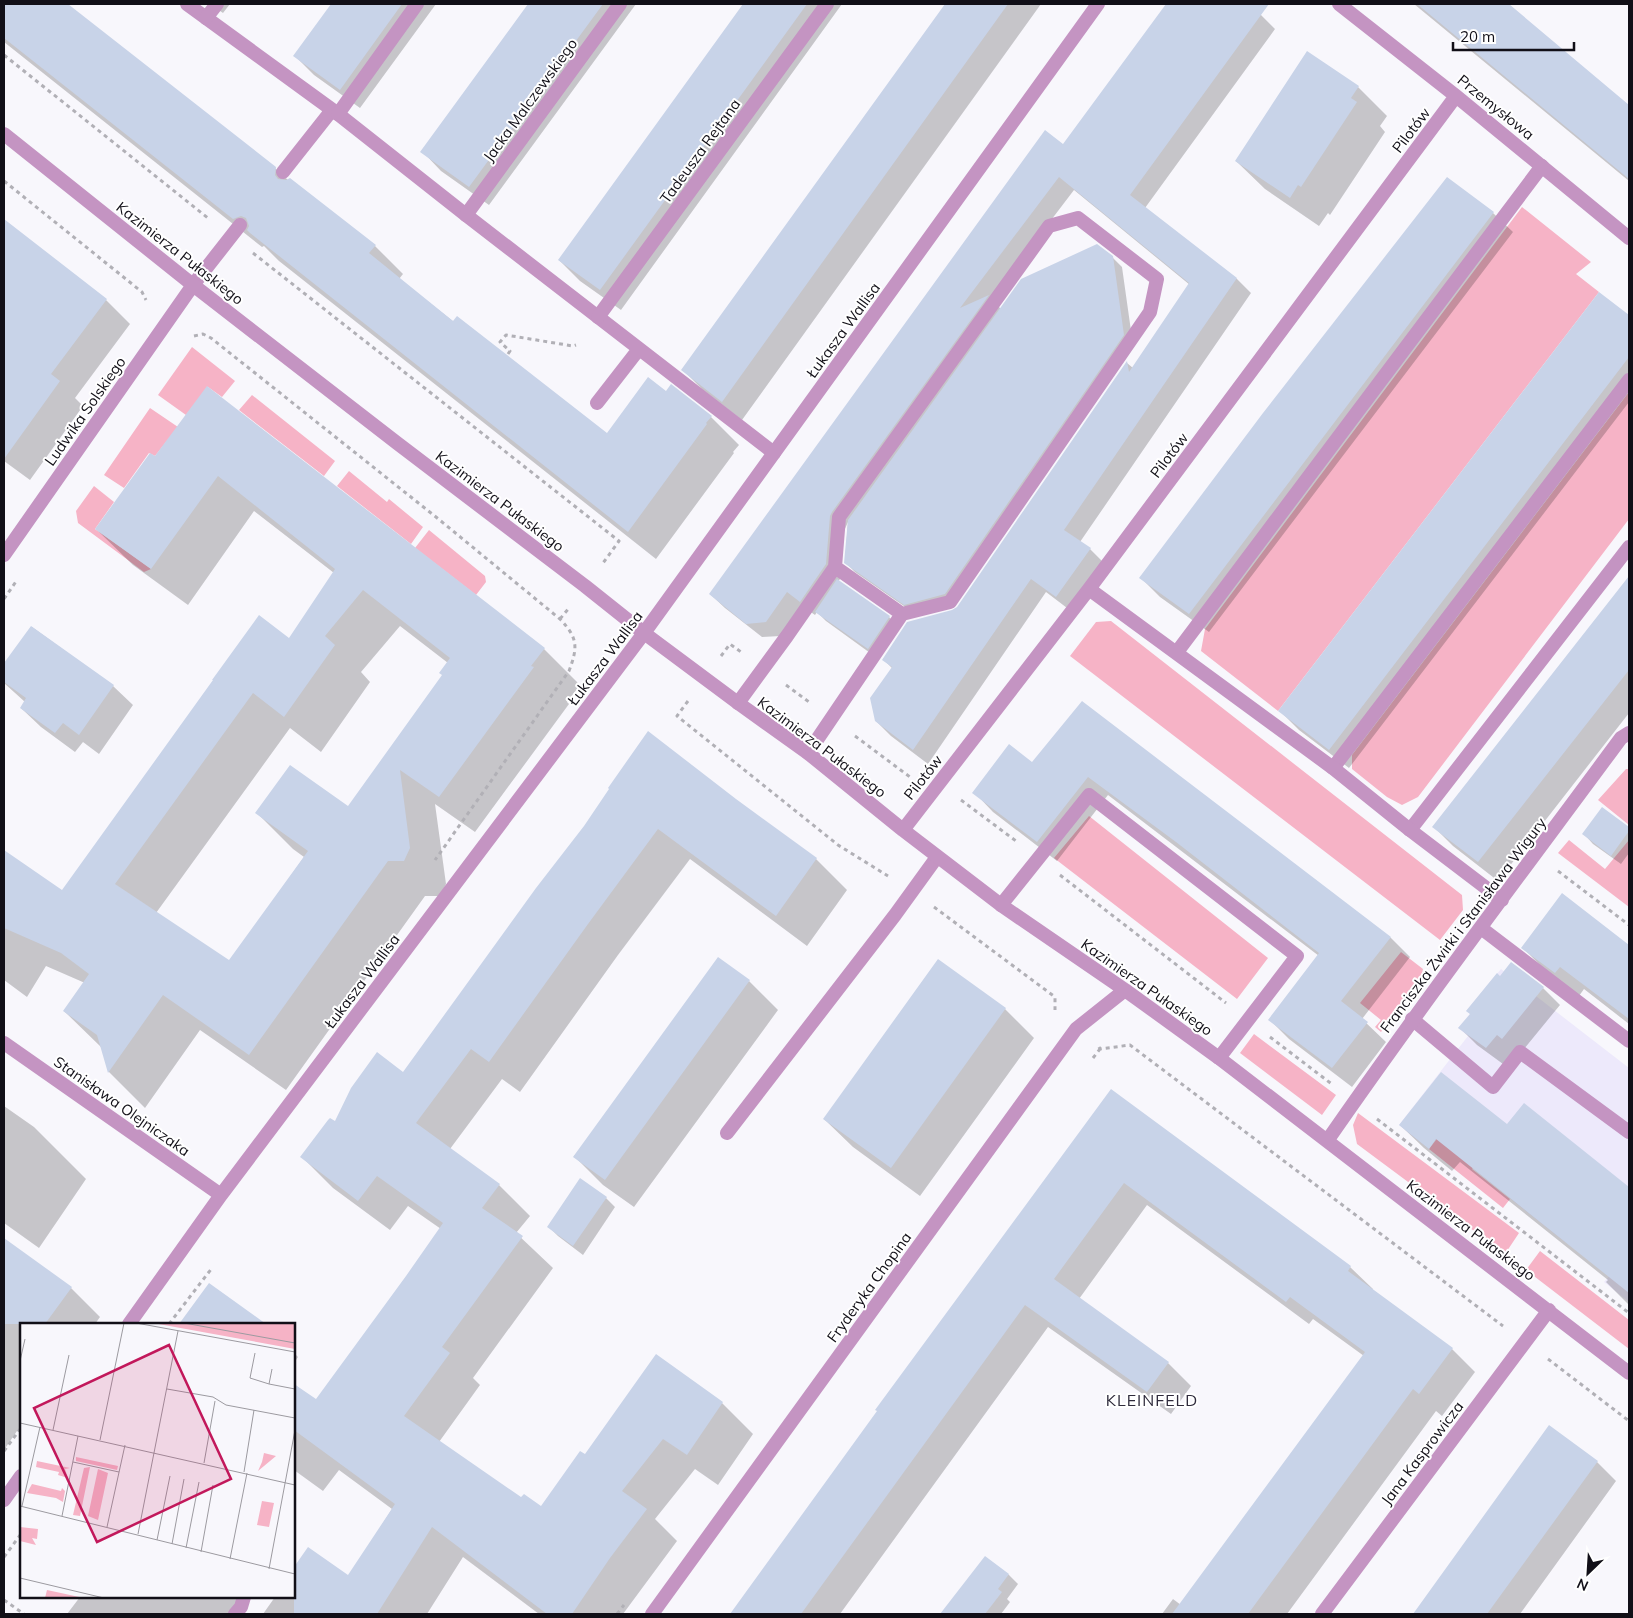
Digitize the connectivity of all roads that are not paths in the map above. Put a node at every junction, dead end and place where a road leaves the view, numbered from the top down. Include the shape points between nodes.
1 (187, 4) edge
2 (217, 4) edge
3 (417, 4) edge
4 (620, 4) edge
5 (827, 4) edge
6 (1098, 4) edge
7 (1339, 4) edge
8 (206, 18) junction
9 (1456, 96) junction
10 (335, 112) junction
11 (4, 134) edge
12 (1542, 166) junction
13 (283, 172) dead end
14 (466, 215) junction
15 (240, 225) dead end
16 (1629, 238) edge
17 (193, 284) junction
18 (598, 317) junction
19 (639, 348) junction
20 (1629, 380) edge
21 (598, 403) dead end
22 (774, 453) junction
23 (1629, 547) edge
24 (4, 555) edge
25 (835, 567) junction
26 (1089, 589) junction
27 (902, 614) junction
28 (644, 633) junction
29 (1177, 652) junction
30 (738, 703) junction
31 (1627, 739) edge
32 (808, 753) junction
33 (1333, 768) junction
34 (903, 830) junction
35 (1410, 830) junction
36 (937, 857) junction
37 (1502, 900) junction
38 (1000, 905) junction
39 (1481, 928) junction
40 (1125, 990) junction
41 (1412, 1019) junction
42 (1629, 1041) edge
43 (4, 1043) edge
44 (1218, 1058) junction
45 (1629, 1132) edge
46 (727, 1133) dead end
47 (1327, 1141) junction
48 (221, 1195) junction
49 (1549, 1310) junction
50 (130, 1323) edge
51 (1629, 1373) edge
52 (20, 1477) edge
53 (4, 1500) edge
54 (244, 1598) edge
55 (235, 1614) edge
56 (652, 1614) edge
57 (1322, 1614) edge

1 - 8 street
2 - 8 street
3 - 10 street
4 - 14 street, Jacka Malczewskiego
5 - 18 street, Tadeusza Rejtana
6 - 22 street, Łukasza Wallisa
7 - 9 street, Przemysłowa
8 - 10 street
9 - 12 street, Przemysłowa
9 - 26 street, Pilotów
10 - 13 street
10 - 14 street
11 - 17 street, Kazimierza Pułaskiego
12 - 16 street, Przemysłowa
12 - 29 street
14 - 18 street
15 - 17 street, Ludwika Solskiego
17 - 24 street, Ludwika Solskiego
17 - 28 street, Kazimierza Pułaskiego
18 - 19 street
19 - 21 street
19 - 22 street
20 - 33 street
22 - 28 street, Łukasza Wallisa
23 - 35 street
25 - 27 street
25 - 27 street via 839,517 1049,226 1078,218 1158,278 1150,312 950,602
25 - 30 street
26 - 29 street
26 - 34 street, Pilotów
27 - 32 street
28 - 30 street, Kazimierza Pułaskiego
28 - 48 street, Łukasza Wallisa
29 - 33 street
30 - 32 street, Kazimierza Pułaskiego
31 - 37 street, Franciszka Żwirki i Stanisława Wigury
32 - 34 street, Kazimierza Pułaskiego
33 - 35 street
34 - 36 street, Kazimierza Pułaskiego
35 - 37 street
36 - 38 street, Kazimierza Pułaskiego
36 - 46 street
37 - 39 street, Franciszka Żwirki i Stanisława Wigury
38 - 40 street, Kazimierza Pułaskiego
38 - 44 street via 1089,795 1297,956
39 - 41 street, Franciszka Żwirki i Stanisława Wigury
39 - 42 street
40 - 44 street, Kazimierza Pułaskiego
40 - 56 street, Fryderyka Chopina via 1076,1029
41 - 45 street via 1493,1087 1520,1052
41 - 47 street, Franciszka Żwirki i Stanisława Wigury
43 - 48 street, Stanisława Olejniczaka
44 - 47 street, Kazimierza Pułaskiego
47 - 49 street, Kazimierza Pułaskiego
48 - 50 street, Łukasza Wallisa
49 - 51 street, Kazimierza Pułaskiego
49 - 57 street, Jana Kasprowicza
52 - 53 street
54 - 55 street

